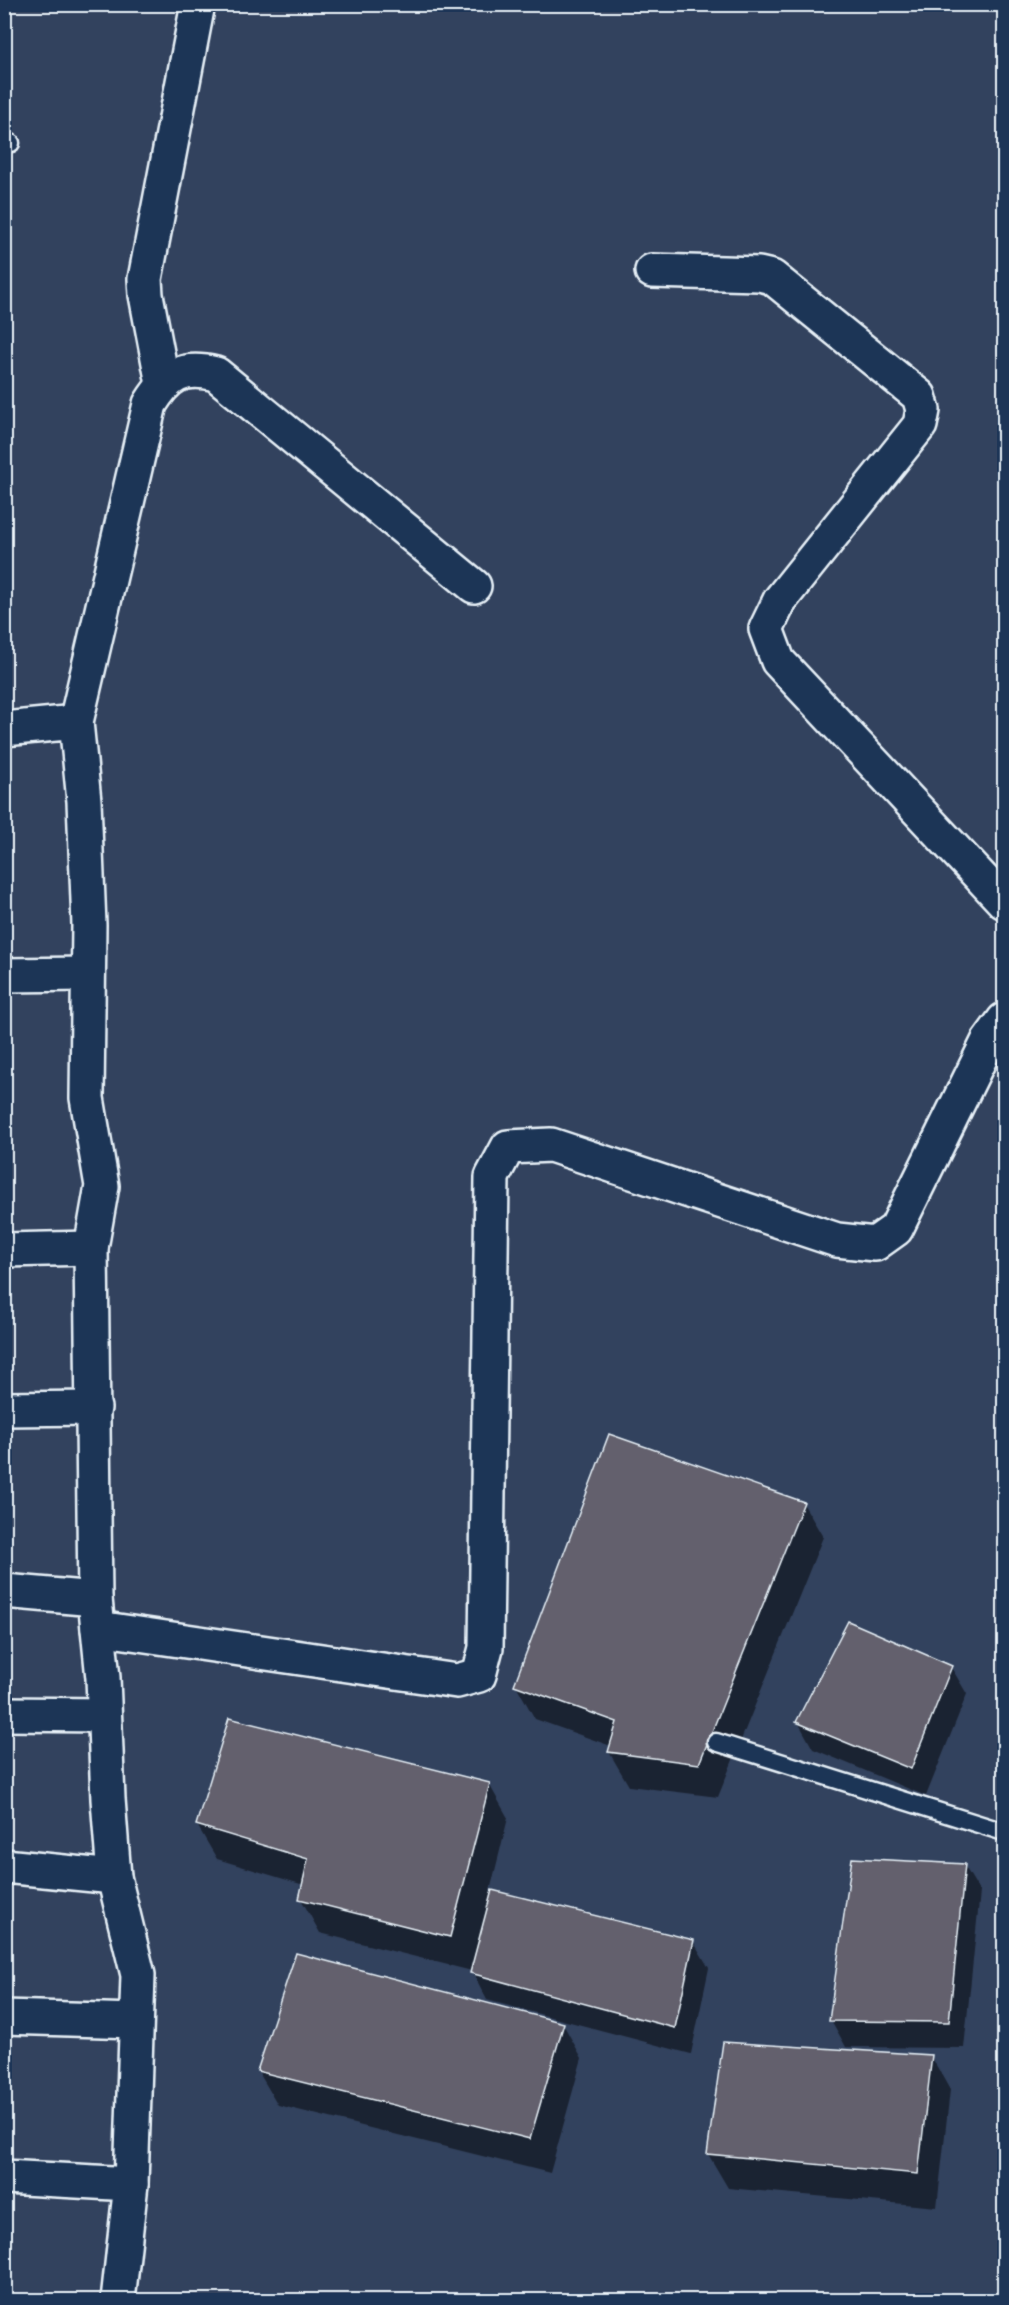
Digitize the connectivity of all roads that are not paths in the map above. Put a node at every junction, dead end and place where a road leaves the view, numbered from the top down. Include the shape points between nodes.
1 (198, 4) edge
2 (652, 271) dead end
3 (163, 384) junction
4 (474, 586) dead end
5 (76, 722) junction
6 (4, 729) edge
7 (1005, 902) edge
8 (88, 974) junction
9 (4, 975) edge
10 (1005, 1020) edge
11 (92, 1248) junction
12 (4, 1250) edge
13 (94, 1408) junction
14 (4, 1409) edge
15 (4, 1591) edge
16 (97, 1613) junction
17 (4, 1714) edge
18 (104, 1715) junction
19 (716, 1742) dead end
20 (1005, 1832) edge
21 (4, 1866) edge
22 (114, 1877) junction
23 (4, 2017) edge
24 (136, 2021) junction
25 (4, 2177) edge
26 (131, 2184) junction
27 (118, 2301) edge

1 - 3 street via 145,279
2 - 7 street via 772,277 919,396 923,410 920,425 780,600 766,629 778,661
3 - 4 street via 179,374 198,370 216,374
3 - 5 street via 150,404
5 - 6 street
5 - 8 street via 84,801
8 - 9 street
8 - 11 street via 87,1098 102,1186
10 - 16 street via 988,1042 896,1229 875,1244 837,1240 551,1145 508,1147 492,1177 486,1648 479,1675 457,1681
11 - 12 street
11 - 13 street
13 - 14 street
13 - 16 street
15 - 16 street
16 - 18 street
17 - 18 street
18 - 22 street
19 - 20 lane
21 - 22 street
22 - 24 street via 138,1975
23 - 24 street
24 - 26 street
25 - 26 street
26 - 27 street

